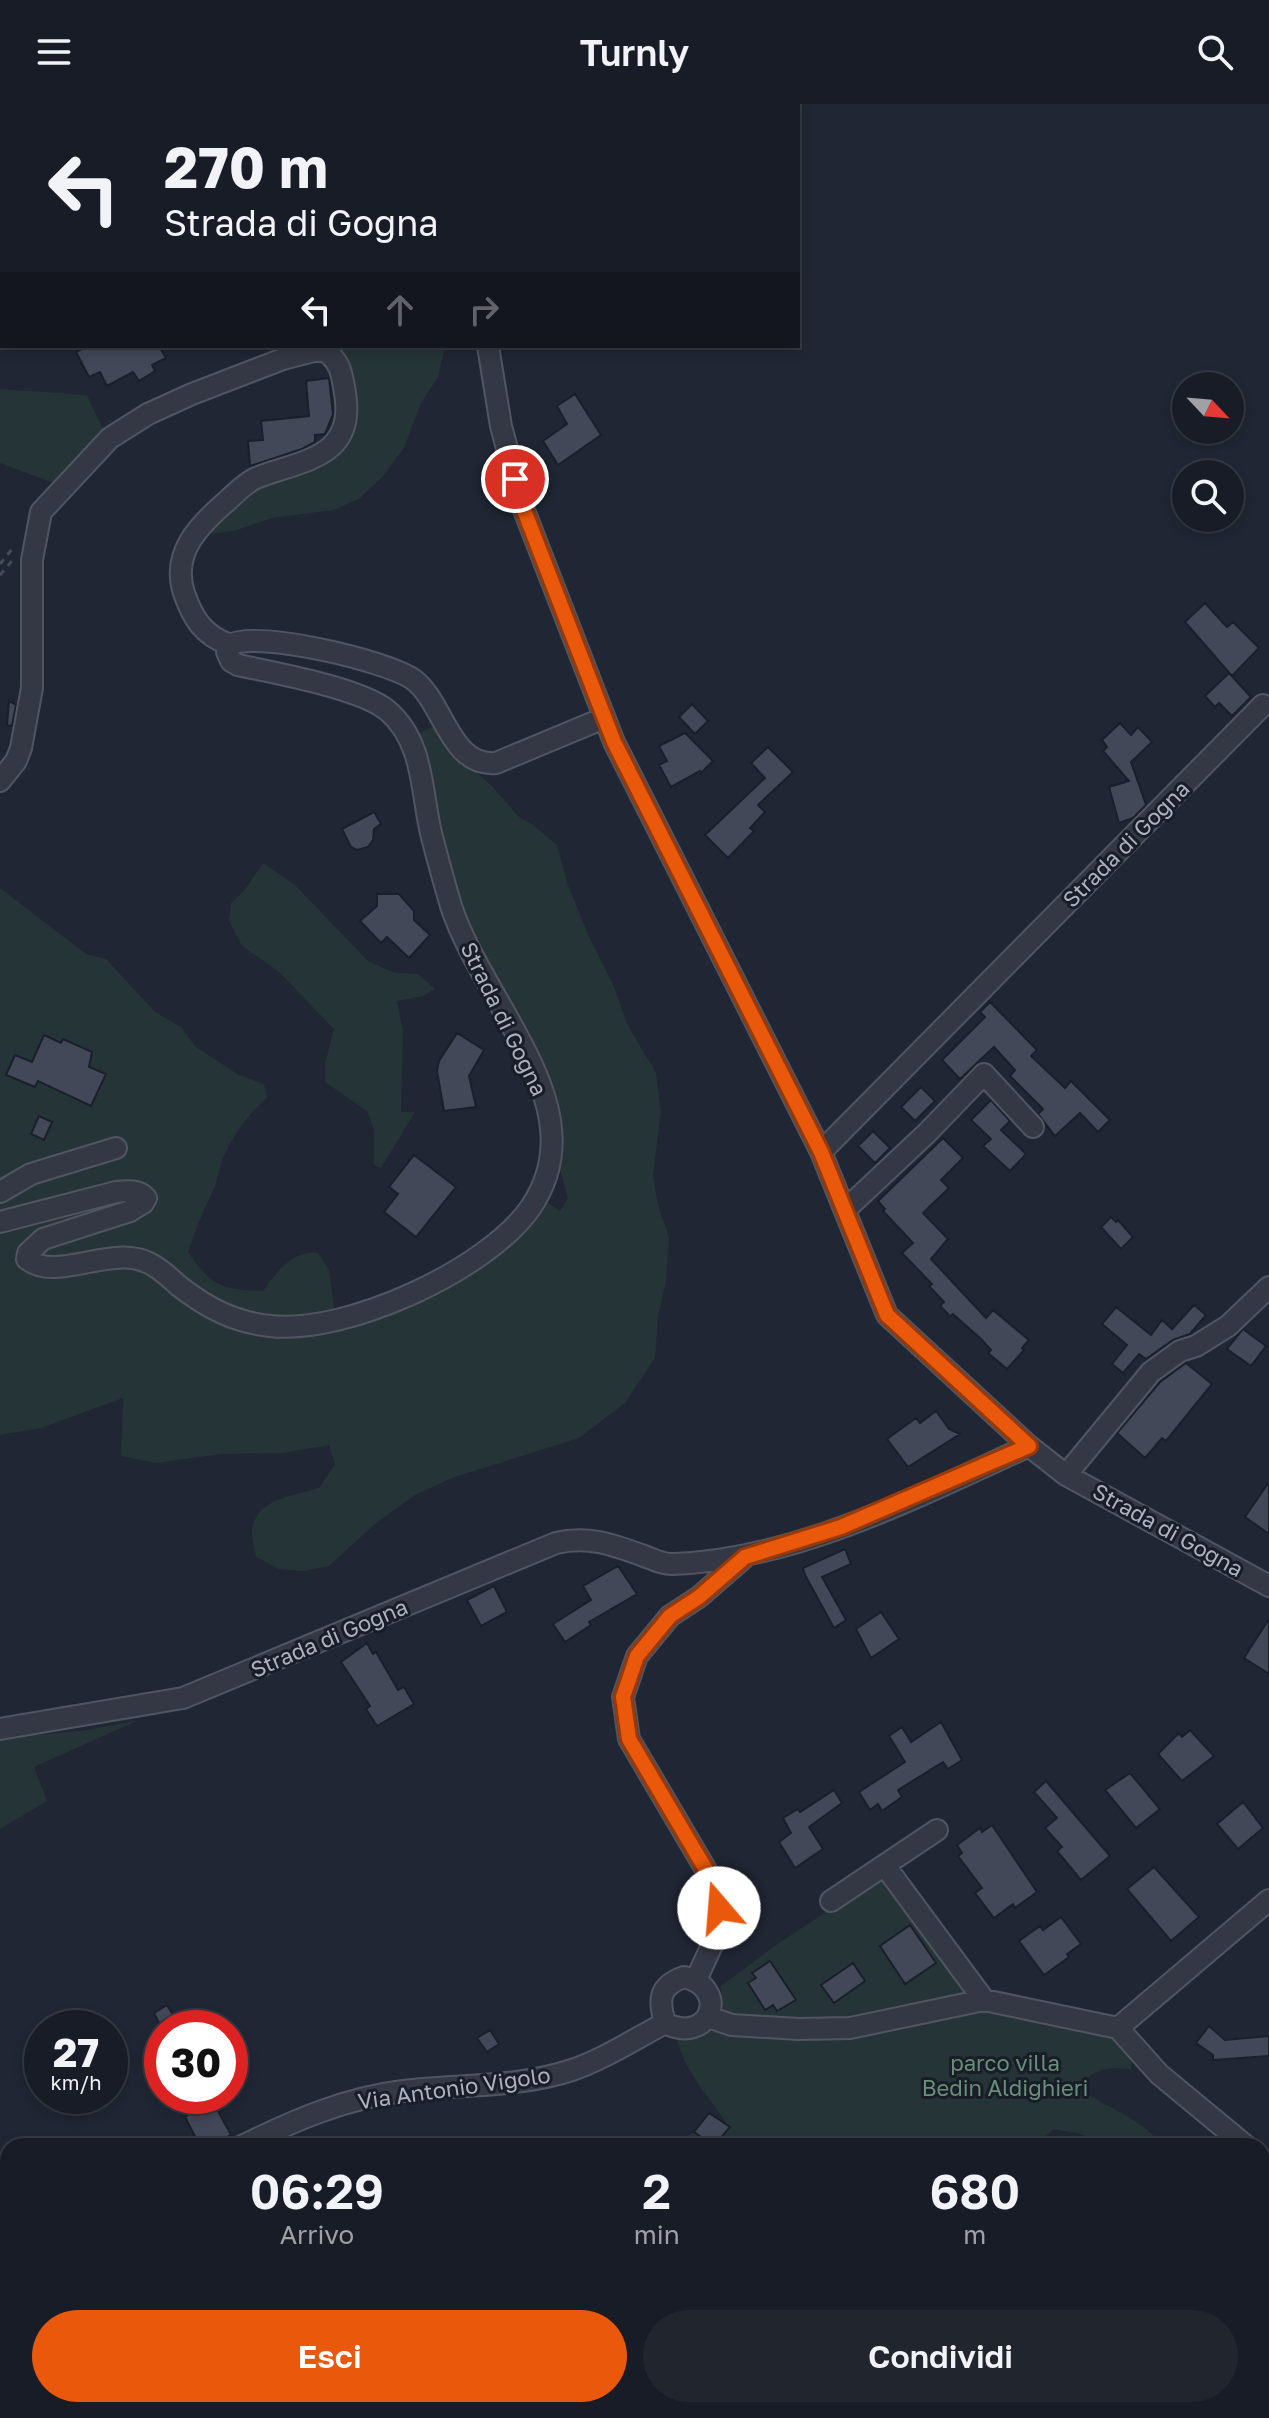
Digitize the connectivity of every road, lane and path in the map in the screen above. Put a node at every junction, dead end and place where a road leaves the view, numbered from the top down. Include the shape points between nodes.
1 (488, 348) edge
2 (230, 645) junction
3 (1263, 705) dead end
4 (604, 718) junction
5 (0, 781) edge
6 (444, 916) dead end
7 (461, 933) junction
8 (1033, 1127) dead end
9 (116, 1148) dead end
10 (821, 1152) junction
11 (0, 1192) edge
12 (845, 1210) junction
13 (0, 1222) edge
14 (1269, 1287) edge
15 (1029, 1446) junction
16 (1066, 1475) junction
17 (745, 1557) junction
18 (1269, 1586) edge
19 (0, 1729) edge
20 (937, 1830) dead end
21 (885, 1866) junction
22 (1269, 1900) edge
23 (831, 1901) dead end
24 (696, 1980) junction
25 (984, 2000) junction
26 (708, 2017) junction
27 (665, 2023) junction
28 (1118, 2028) junction
29 (258, 2138) edge
30 (1236, 2138) edge

1 - 4 street, Strada di Gogna via 522,505
2 - 4 street via 249,641 303,647 398,671 425,692 468,756 487,764
2 - 5 street, Strada di Gogna via 211,637 190,612 180,582 185,548 193,534 254,479 301,465 330,449 339,437 347,402 341,368 325,351 283,359 148,414 110,438 41,512 32,560 32,688 21,748
2 - 7 street, Strada di Gogna via 227,652 238,665 370,701 404,729 421,772 430,831
3 - 10 street, Strada di Gogna
4 - 10 street, Strada di Gogna
6 - 7 street, Strada di Gogna via 454,933
7 - 13 street, Strada di Gogna via 520,1041 551,1128 551,1158 530,1209 475,1257 370,1311 311,1325 271,1326 215,1312 148,1262 117,1256 48,1269 27,1259 43,1239 130,1211 143,1203 143,1194 116,1192
8 - 12 street via 984,1074
9 - 11 street via 31,1174
10 - 12 street, Strada di Gogna
12 - 15 street, Strada di Gogna via 887,1315
14 - 16 street, Strada di Gogna via 1228,1326 1151,1372
15 - 16 street, Strada di Gogna
15 - 17 street, Strada di Gogna via 841,1527
16 - 18 street, Strada di Gogna
17 - 19 street, Strada di Gogna via 669,1565 607,1542 577,1538 183,1698
17 - 24 street, Strada di Gogna via 670,1616 637,1656 623,1697 629,1739 712,1880 719,1908 715,1933
20 - 21 street
21 - 23 street
21 - 25 street
22 - 28 street
24 - 26 street via 709,1995
24 - 27 street via 670,1982 660,2008
25 - 26 street, Via Antonio Vigolo via 850,2028 732,2025
25 - 28 street, Via Antonio Vigolo
26 - 27 street, Via Antonio Vigolo via 689,2029
27 - 29 street, Via Antonio Vigolo via 572,2070 530,2080 400,2091 295,2119
28 - 30 street via 1159,2074

